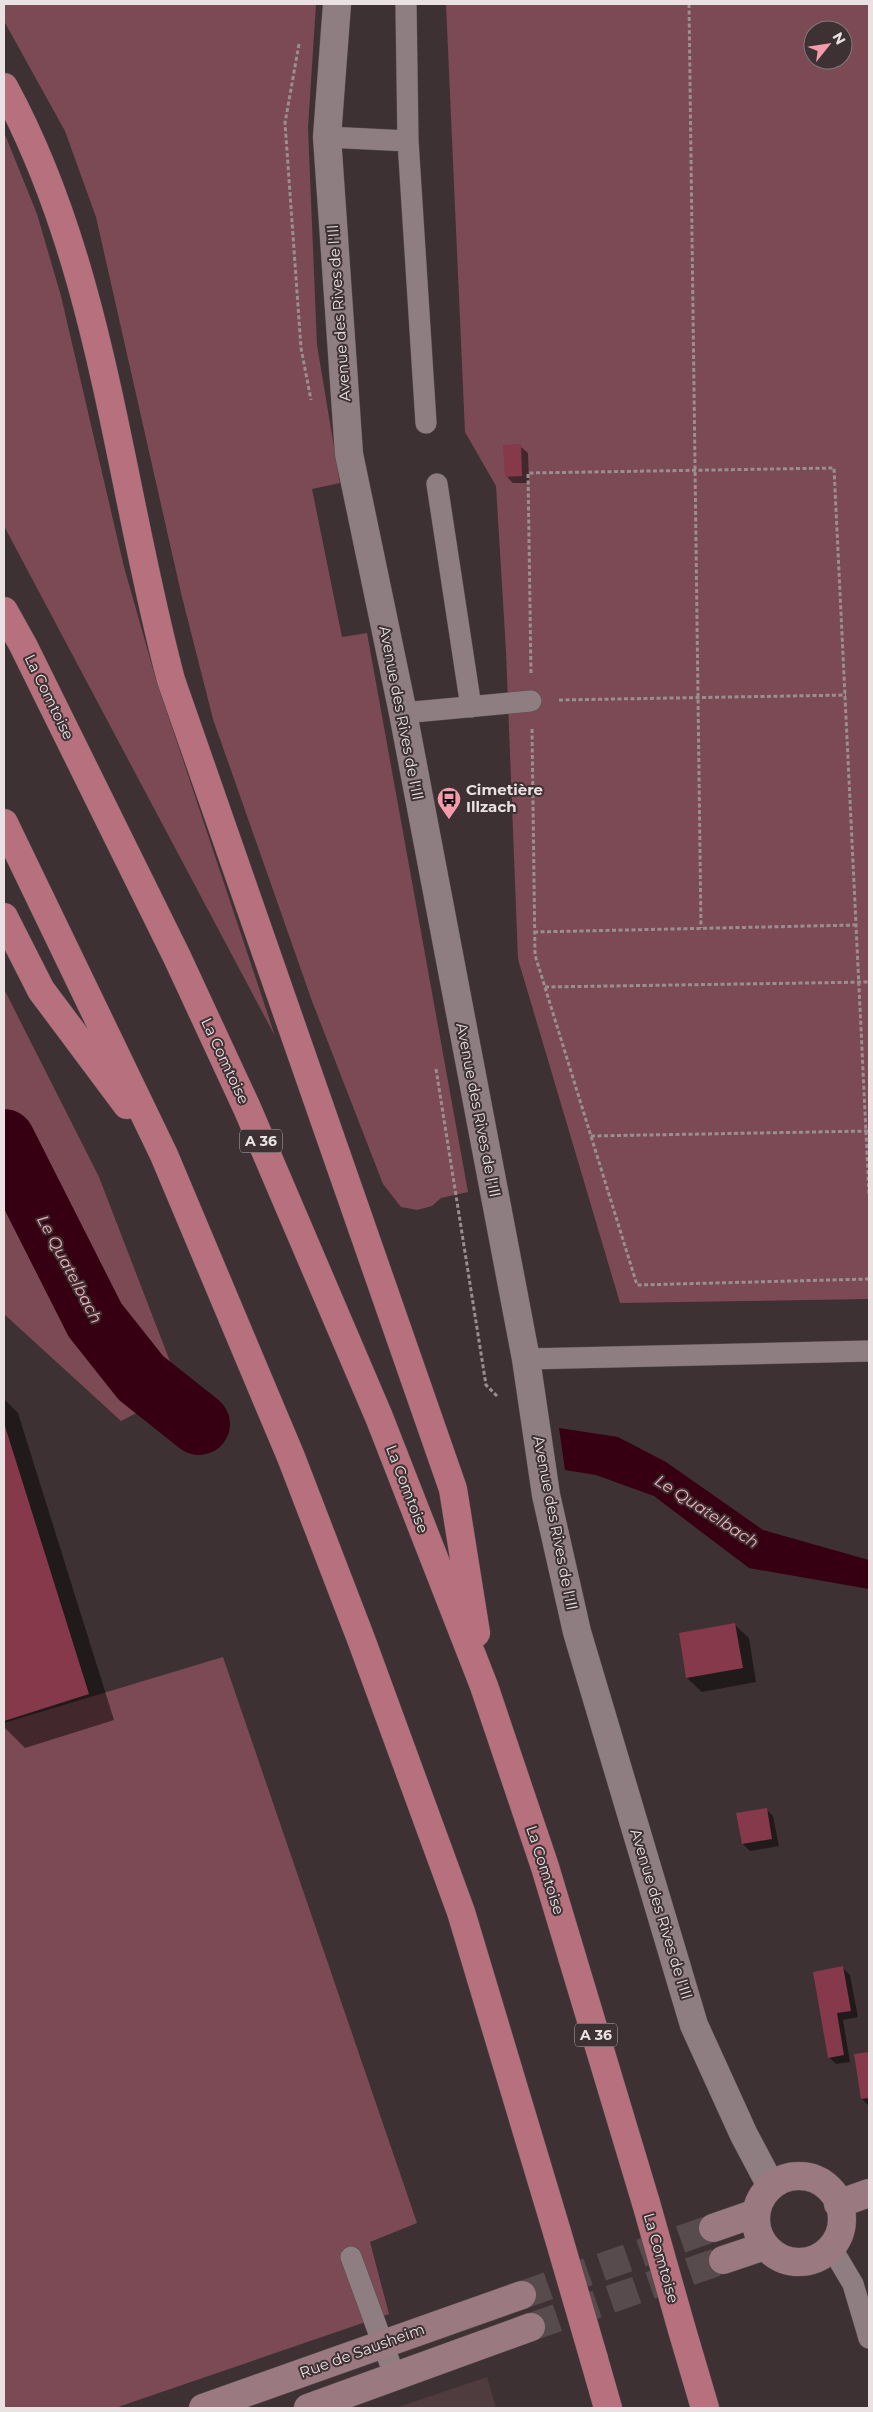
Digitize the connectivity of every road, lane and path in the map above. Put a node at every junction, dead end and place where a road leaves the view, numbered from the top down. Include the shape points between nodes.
1 (337, 4) edge
2 (406, 4) edge
3 (689, 4) edge
4 (4, 88) edge
5 (327, 137) junction
6 (408, 141) junction
7 (426, 423) dead end
8 (695, 470) junction
9 (437, 484) dead end
10 (4, 611) edge
11 (846, 695) junction
12 (698, 698) junction
13 (531, 701) junction
14 (471, 707) junction
15 (403, 713) junction
16 (4, 823) edge
17 (4, 917) edge
18 (856, 925) junction
19 (701, 928) junction
20 (534, 932) junction
21 (859, 982) junction
22 (869, 982) edge
23 (545, 987) junction
24 (868, 1131) edge
25 (591, 1136) junction
26 (164, 1155) junction
27 (869, 1195) edge
28 (869, 1279) edge
29 (869, 1350) edge
30 (526, 1359) junction
31 (484, 1686) junction
32 (771, 2186) junction
33 (869, 2193) edge
34 (838, 2204) junction
35 (756, 2213) junction
36 (713, 2228) tunnel mouth
37 (765, 2246) junction
38 (831, 2247) junction
39 (351, 2257) dead end
40 (722, 2260) tunnel mouth
41 (522, 2294) tunnel mouth
42 (531, 2327) tunnel mouth
43 (869, 2338) edge
44 (381, 2344) junction
45 (395, 2377) junction
46 (203, 2408) edge
47 (308, 2408) edge
48 (608, 2408) edge
49 (704, 2408) edge

1 - 5 street, Avenue des Rives de l'Ill
2 - 6 lane
3 - 8 path
4 - 31 highway via 50,190 74,257 100,360 152,610 171,680 452,1489
5 - 6 lane
5 - 15 street, Avenue des Rives de l'Ill via 349,454
6 - 7 lane
8 - 11 path via 834,468
8 - 12 path
8 - 13 path via 528,473
9 - 14 lane
10 - 31 highway, La Comtoise / A 36 via 176,957 247,1108 379,1417
11 - 12 path
11 - 18 path
12 - 13 path
12 - 19 path
13 - 14 lane
13 - 20 path
14 - 15 lane
15 - 30 street, Avenue des Rives de l'Ill
16 - 26 highway
17 - 26 highway via 41,990
18 - 19 path
18 - 21 path
19 - 20 path
20 - 23 path via 535,955
21 - 22 path
21 - 23 path
21 - 24 path
23 - 25 path
24 - 25 path
24 - 27 path
25 - 28 path via 637,1285
26 - 48 highway, bridge via 291,1457 458,1903
29 - 30 lane
30 - 32 street, Avenue des Rives de l'Ill via 546,1495 578,1632 694,2025
31 - 49 highway, La Comtoise / A 36, bridge via 545,1867
32 - 34 main road via 789,2178 809,2178 822,2183
32 - 35 main road via 759,2202
33 - 34 main road
34 - 38 main road via 841,2226
35 - 36 main road
35 - 37 main road via 756,2224
37 - 38 main road via 780,2257 798,2262 816,2258
37 - 40 main road
38 - 43 lane via 853,2284
39 - 44 lane
41 - 44 main road, Rue de Sausheim
42 - 45 main road
44 - 45 lane
44 - 46 main road, Rue de Sausheim
45 - 47 main road

